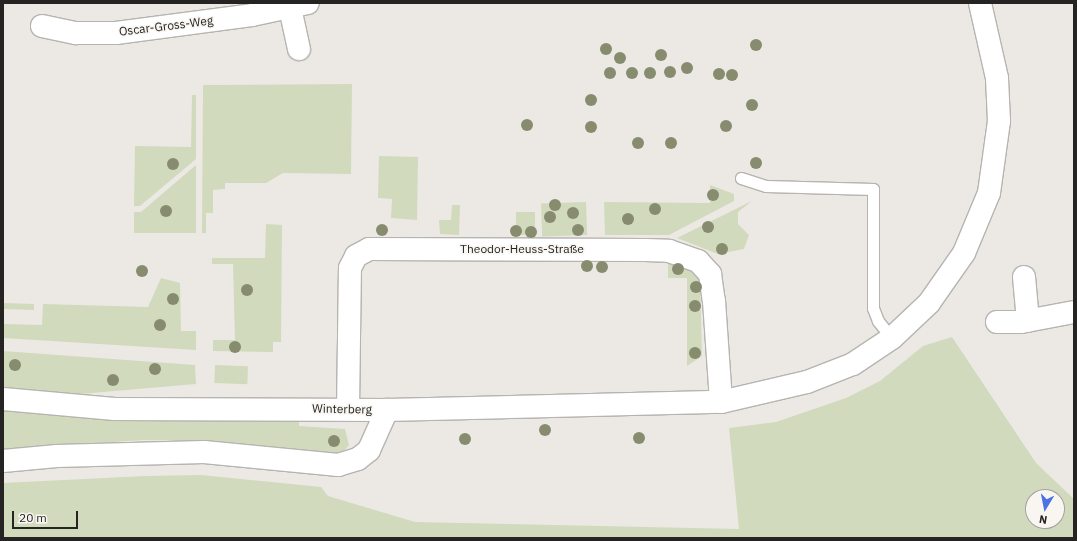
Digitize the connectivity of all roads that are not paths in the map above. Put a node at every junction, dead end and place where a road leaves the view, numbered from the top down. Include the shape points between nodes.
1 (980, 3) edge
2 (299, 5) edge
3 (42, 26) dead end
4 (299, 49) dead end
5 (741, 178) dead end
6 (1024, 277) dead end
7 (1074, 312) edge
8 (1028, 321) junction
9 (996, 322) dead end
10 (892, 338) junction
11 (3, 399) edge
12 (721, 402) junction
13 (348, 409) junction
14 (387, 410) junction
15 (3, 461) edge

1 - 10 street via 997,78 999,121 989,193 967,246 948,280 929,303
2 - 3 street, Oscar-Gross-Weg via 116,33 76,33
2 - 4 street, Oscar-Gross-Weg
5 - 10 lane via 770,187 873,189 873,308 878,321
6 - 8 street
7 - 8 street
8 - 9 street
10 - 12 street via 854,364 827,375
11 - 13 street, Winterberg via 80,408
12 - 13 street, Theodor-Heuss-Straße via 710,274 698,261 682,254 623,249 369,249 356,256 350,268
12 - 14 street
13 - 14 street, Winterberg
14 - 15 street, Winterberg via 369,450 358,459 338,465 197,452 65,455

